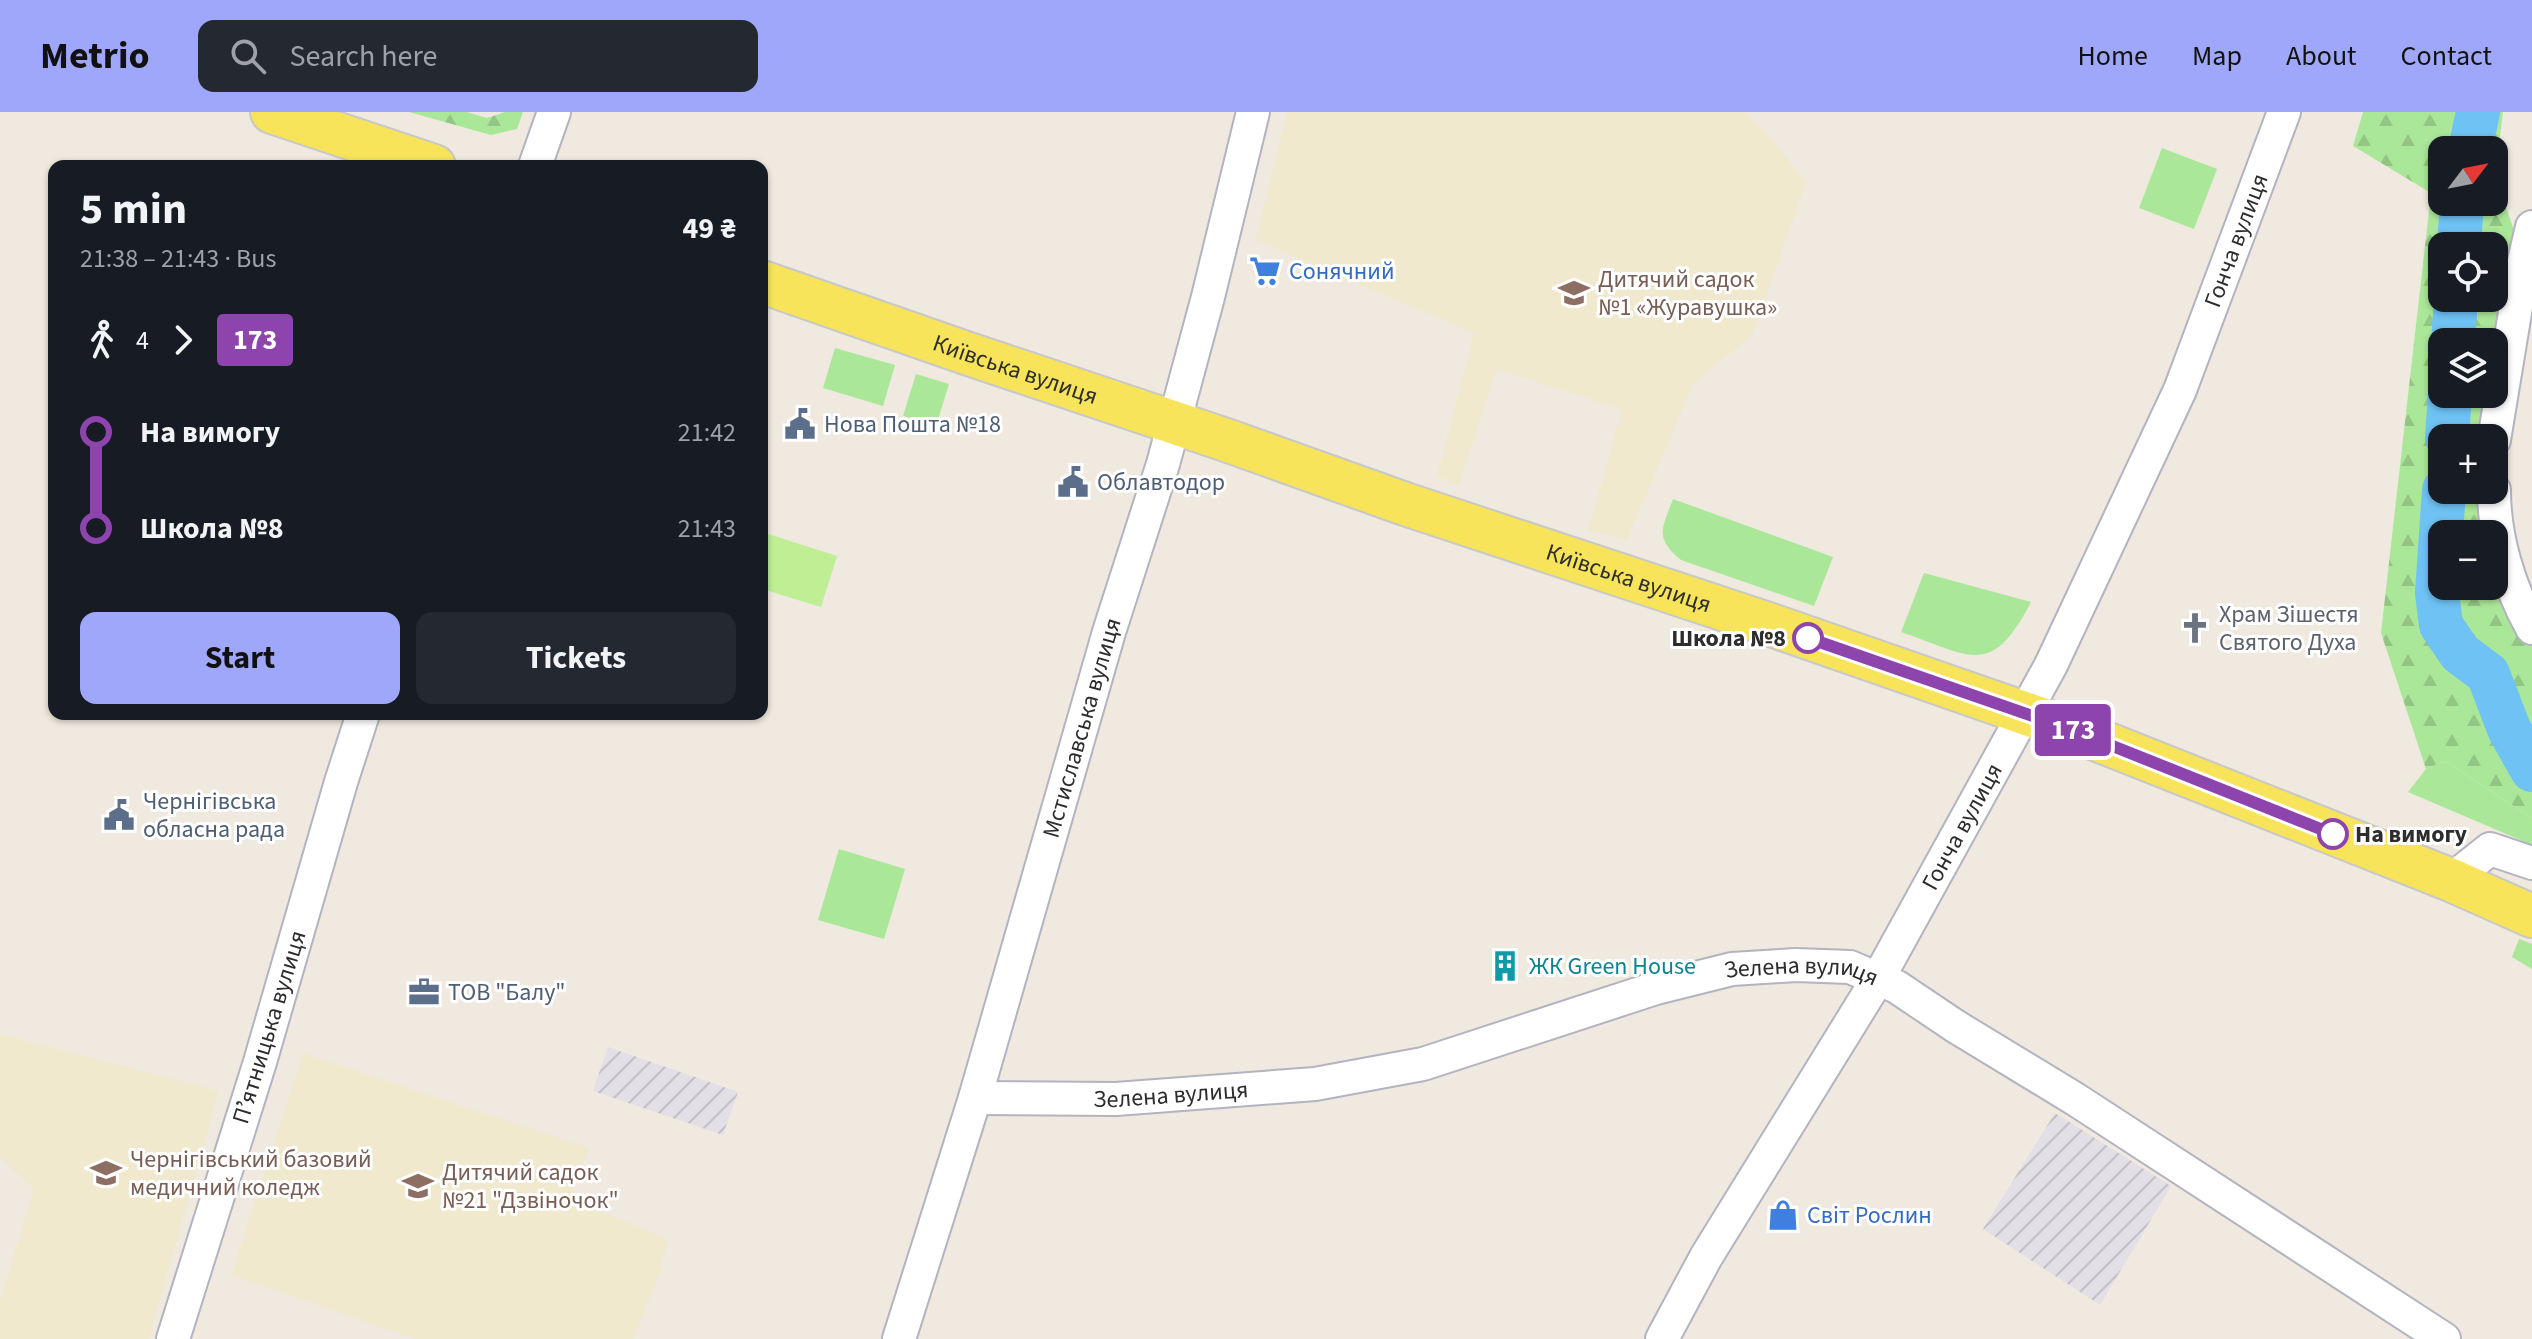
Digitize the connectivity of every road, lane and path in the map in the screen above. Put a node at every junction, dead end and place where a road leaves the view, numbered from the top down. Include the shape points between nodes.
1 (272, 112) edge
2 (554, 112) edge
3 (1253, 112) edge
4 (2284, 112) edge
5 (416, 160) edge
6 (537, 160) edge
7 (2532, 227) edge
8 (768, 284) edge
9 (1175, 422) junction
10 (2497, 424) edge
11 (2494, 504) edge
12 (2532, 628) edge
13 (2024, 713) junction
14 (361, 720) edge
15 (2532, 863) edge
16 (2451, 880) junction
17 (2522, 912) edge
18 (1879, 977) junction
19 (975, 1098) junction
20 (173, 1339) edge
21 (899, 1339) edge
22 (1662, 1339) edge
23 (2444, 1339) edge

1 - 5 main road
2 - 6 street
3 - 9 street, Мстиславська вулиця
4 - 13 street, Гонча вулиця via 2180,390
7 - 10 street
8 - 9 main road, Київська вулиця
9 - 13 main road, Київська вулиця
9 - 19 street, Мстиславська вулиця
11 - 12 street via 2506,567
13 - 16 main road, Київська вулиця
13 - 18 street, Гонча вулиця
14 - 20 street, Пʼятницька вулиця
15 - 16 street via 2490,849
16 - 17 main road, Київська вулиця
18 - 19 street, Зелена вулиця via 1850,967 1732,969 1656,988 1423,1064 1315,1084 1116,1099
18 - 22 street, Гонча вулиця via 1706,1257
18 - 23 street, Зелена вулиця
19 - 21 street, Мстиславська вулиця

